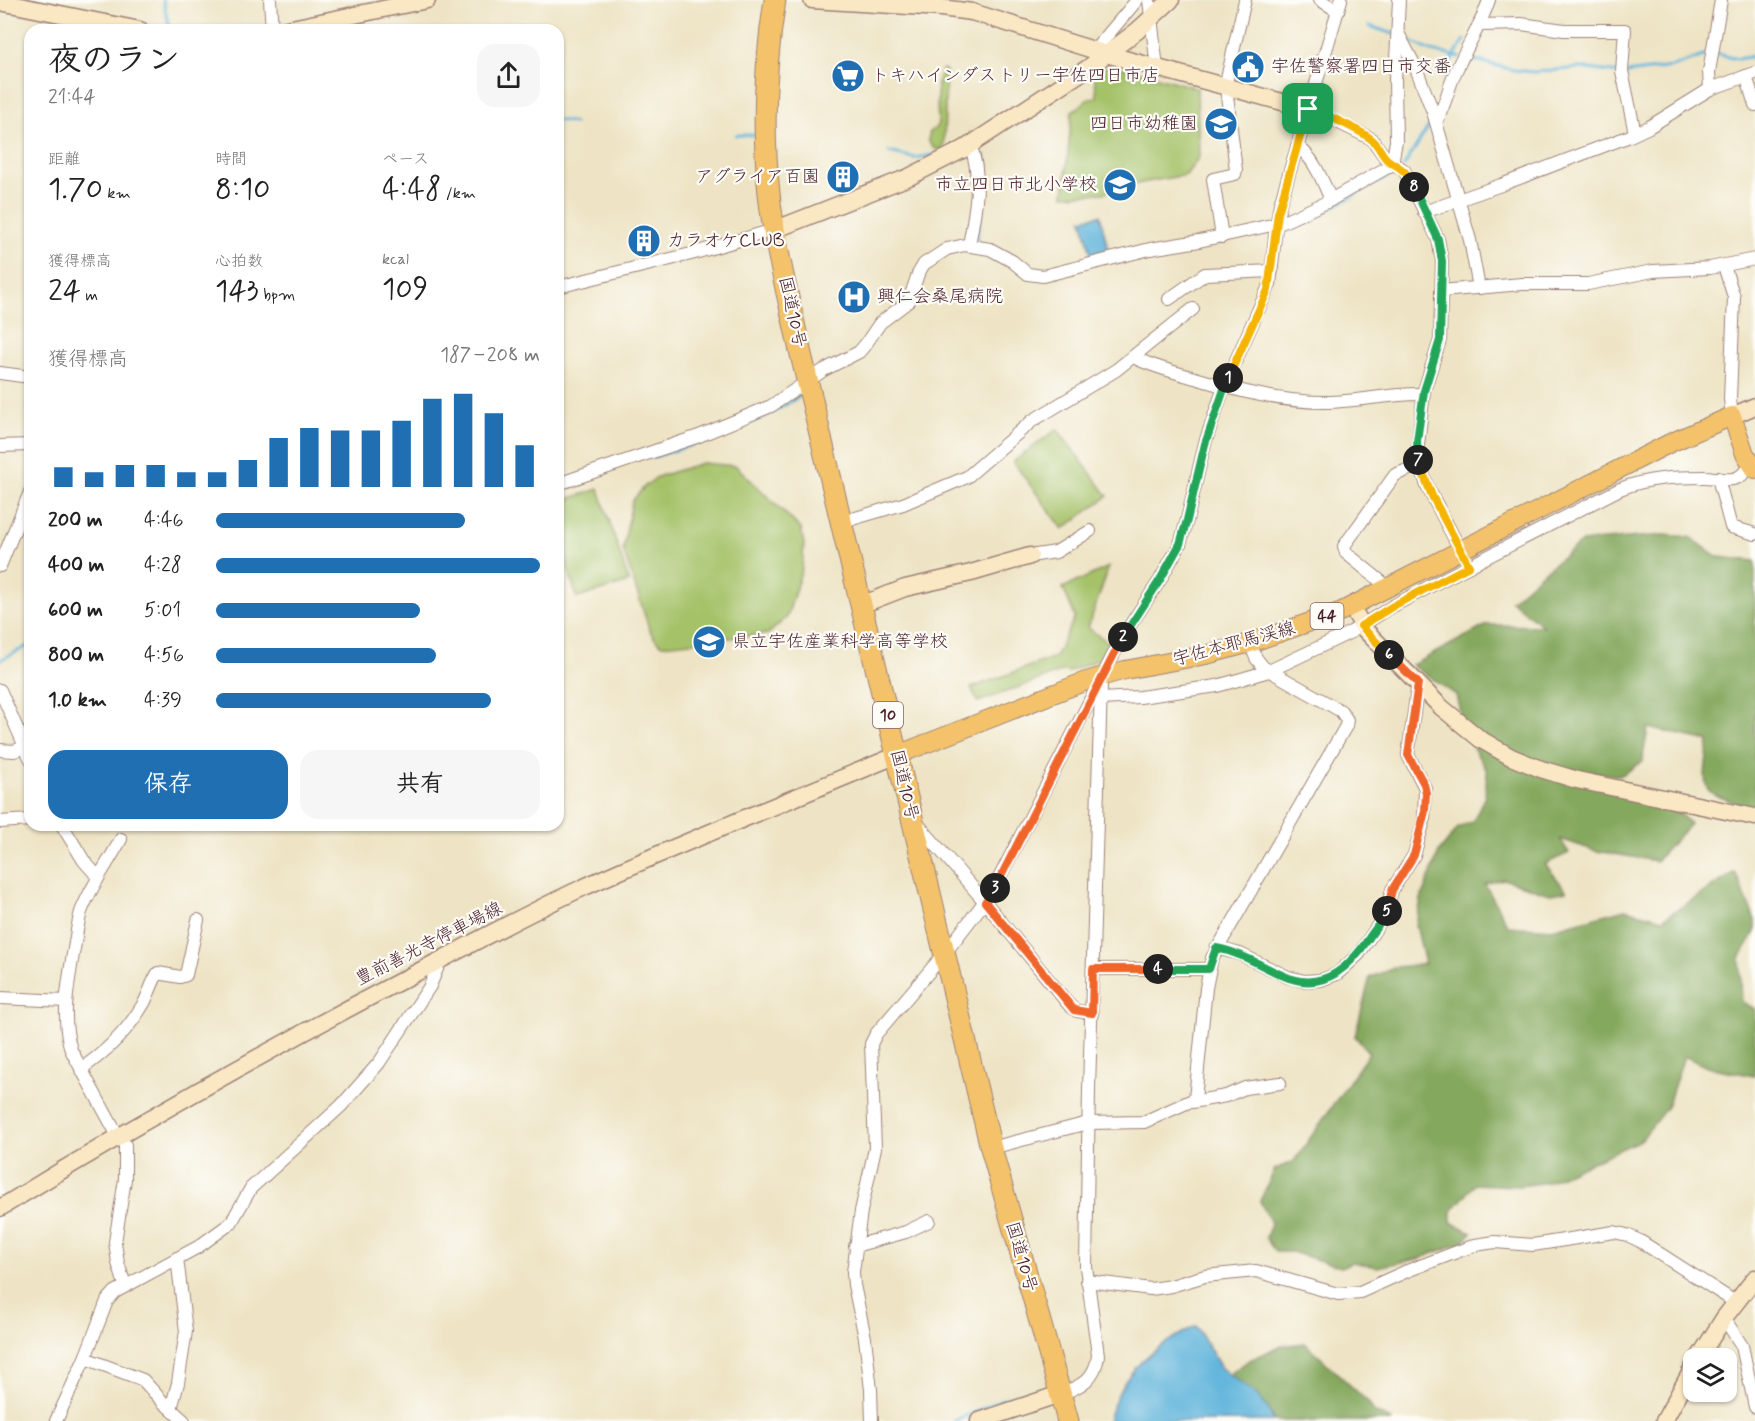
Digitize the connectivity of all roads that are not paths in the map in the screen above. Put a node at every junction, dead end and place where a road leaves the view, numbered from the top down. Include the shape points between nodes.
1 (270, 0) edge
2 (427, 0) edge
3 (775, 0) edge
4 (812, 0) edge
5 (1137, 0) edge
6 (1149, 0) edge
7 (1171, 0) edge
8 (1245, 0) edge
9 (1320, 0) edge
10 (1399, 0) edge
11 (1490, 0) edge
12 (1721, 0) edge
13 (0, 2) edge
14 (1340, 5) edge
15 (373, 6) edge
16 (1151, 19) junction
17 (110, 24) edge
18 (272, 24) edge
19 (305, 24) edge
20 (1480, 25) junction
21 (1398, 32) junction
22 (1102, 52) junction
23 (1156, 68) junction
24 (1750, 75) edge
25 (1226, 87) junction
26 (1710, 90) junction
27 (1755, 105) edge
28 (1308, 109) junction
29 (1436, 122) junction
30 (1635, 134) junction
31 (970, 145) junction
32 (1297, 146) junction
33 (1392, 162) junction
34 (1331, 200) junction
35 (1458, 201) junction
36 (1424, 212) junction
37 (1275, 228) junction
38 (774, 230) junction
39 (1222, 237) junction
40 (969, 245) junction
41 (1755, 259) edge
42 (1724, 266) junction
43 (1272, 271) junction
44 (564, 286) edge
45 (1479, 288) junction
46 (1441, 291) junction
47 (1169, 299) dead end
48 (1193, 309) dead end
49 (1133, 357) junction
50 (0, 374) edge
51 (24, 376) edge
52 (808, 381) junction
53 (1224, 387) junction
54 (1423, 394) junction
55 (1755, 406) edge
56 (1732, 416) junction
57 (0, 446) edge
58 (24, 446) edge
59 (1419, 465) junction
60 (1753, 467) edge
61 (1718, 478) junction
62 (564, 482) edge
63 (24, 504) edge
64 (842, 522) junction
65 (1090, 531) dead end
66 (1755, 534) edge
67 (5, 540) edge
68 (1030, 556) joint
69 (1465, 558) junction
70 (0, 566) edge
71 (1389, 588) junction
72 (861, 605) junction
73 (1351, 606) junction
74 (1361, 626) junction
75 (1250, 643) junction
76 (1269, 671) junction
77 (1103, 676) junction
78 (1418, 683) junction
79 (0, 690) edge
80 (1100, 699) junction
81 (0, 723) edge
82 (14, 725) junction
83 (24, 725) edge
84 (24, 746) edge
85 (0, 750) edge
86 (24, 752) edge
87 (897, 755) junction
88 (912, 817) junction
89 (1755, 817) edge
90 (24, 820) edge
91 (0, 822) edge
92 (66, 831) edge
93 (121, 839) dead end
94 (98, 877) junction
95 (985, 902) junction
96 (198, 920) dead end
97 (1216, 948) junction
98 (945, 953) junction
99 (441, 959) junction
100 (1093, 969) junction
101 (1209, 969) junction
102 (0, 998) edge
103 (66, 1001) junction
104 (1092, 1013) junction
105 (81, 1069) junction
106 (1280, 1083) dead end
107 (1192, 1102) junction
108 (1088, 1123) junction
109 (118, 1136) junction
110 (991, 1148) junction
111 (0, 1208) edge
112 (929, 1221) dead end
113 (855, 1246) junction
114 (177, 1258) junction
115 (1755, 1278) edge
116 (1087, 1281) junction
117 (125, 1285) junction
118 (1735, 1302) junction
119 (1724, 1317) junction
120 (1705, 1348) edge
121 (85, 1358) junction
122 (1683, 1386) edge
123 (1060, 1394) junction
124 (1755, 1407) edge
125 (171, 1409) junction
126 (56, 1421) edge
127 (184, 1421) edge
128 (872, 1421) edge
129 (979, 1421) edge
130 (1068, 1421) edge
131 (1664, 1421) edge

1 - 18 street
2 - 15 street
3 - 38 highway, 国道10号 / 10 via 765,115
4 - 22 street via 963,10
5 - 22 street
6 - 16 street
7 - 16 street
8 - 25 street
9 - 14 street
10 - 21 street
11 - 20 street
12 - 26 street via 1709,72
13 - 17 street
14 - 28 street
15 - 19 street
16 - 22 street
16 - 23 street
20 - 29 street via 1457,66
20 - 30 street via 1625,30 1622,71
21 - 29 street
21 - 33 street via 1396,141
22 - 23 street
22 - 31 street via 1052,93
23 - 25 street
24 - 26 street
24 - 27 street
25 - 28 street
25 - 39 street via 1236,170 1235,174 1213,179
26 - 30 street
28 - 32 street
28 - 33 street via 1370,138
29 - 35 street
30 - 35 street
31 - 38 street via 909,177
31 - 40 street via 977,169
32 - 34 street via 1312,163
32 - 37 street
33 - 34 street
33 - 36 street via 1407,173
34 - 37 street
35 - 36 street
35 - 45 street
36 - 46 street via 1441,250
37 - 39 street
37 - 43 street
38 - 44 street
38 - 52 highway, 国道10号 / 10
39 - 40 street via 1150,249 1038,277 1026,273 1000,253
40 - 52 street via 954,247 929,259 909,301 880,323 866,345
41 - 42 street
42 - 45 street via 1653,270 1588,284
42 - 56 street via 1734,297
43 - 47 street via 1205,274
43 - 53 street via 1266,296
45 - 46 street
46 - 54 street via 1440,340
48 - 49 street
49 - 53 street
49 - 64 street via 1032,422 967,477 903,504
50 - 51 street
52 - 62 street via 751,416
52 - 64 highway, 国道10号 / 10
53 - 54 street via 1313,402
53 - 77 street via 1180,544
54 - 59 street via 1417,441
55 - 56 street
56 - 60 main road, 44
56 - 69 main road, 宇佐本耶馬渓線 / 44 via 1670,443
57 - 58 street
59 - 69 street
59 - 71 street via 1395,475 1344,546 1346,553
60 - 61 street, 44 via 1737,478
61 - 66 street via 1731,527
61 - 69 street, 44 via 1668,478 1632,484
63 - 67 street
64 - 72 highway, 国道10号 / 10
65 - 68 street via 1056,552
67 - 70 street
68 - 72 street via 905,588
69 - 71 main road, 宇佐本耶馬渓線 / 44
69 - 74 street, 44
71 - 73 main road, 宇佐本耶馬渓線 / 44
72 - 87 highway, 国道10号 / 10
73 - 74 street
73 - 75 main road, 宇佐本耶馬渓線 / 44
74 - 76 street, 44
74 - 78 street
75 - 76 street via 1256,658
75 - 77 main road, 宇佐本耶馬渓線 / 44
76 - 80 street, 44 via 1217,686
76 - 97 street via 1341,711 1347,726
77 - 80 street
77 - 87 main road, 宇佐本耶馬渓線 / 44
77 - 95 street
78 - 89 street via 1467,729 1525,763 1599,785
78 - 97 street via 1408,755 1425,788 1424,821 1414,855 1392,890 1386,913 1359,954 1337,974 1304,981
79 - 82 street
80 - 100 street
81 - 82 street
82 - 83 street
82 - 84 street
85 - 86 street
87 - 88 highway, 国道10号 / 10
87 - 99 street, 豊前善光寺停車場線 via 583,888
88 - 95 street
88 - 98 highway, 国道10号 / 10
90 - 91 street
92 - 94 street
93 - 94 street
94 - 103 street via 81,913
95 - 98 street
95 - 104 street via 1070,1006
96 - 105 street via 186,975 158,973 132,1021
97 - 101 street
98 - 110 highway, 国道10号 / 10
98 - 113 street via 871,1044 875,1148
99 - 109 street, 豊前善光寺停車場線 via 307,1029
99 - 114 street via 430,986 379,1063 341,1106 251,1188 231,1222
100 - 101 street
100 - 104 street
101 - 107 street via 1196,1096
102 - 103 street
103 - 105 street via 67,1038
104 - 108 street
105 - 109 street
106 - 107 street
107 - 108 street via 1140,1122
108 - 110 street
108 - 116 street
109 - 111 street, 豊前善光寺停車場線
109 - 117 street via 125,1145 126,1165 115,1242
110 - 123 highway, 国道10号 / 10
112 - 113 street via 906,1232
113 - 128 street via 854,1285 865,1338
114 - 117 street
114 - 125 street via 186,1331
115 - 118 street
116 - 118 street via 1151,1289 1204,1276 1256,1271 1349,1294 1475,1245 1533,1245 1614,1232 1640,1241
116 - 123 street via 1097,1362 1086,1381
117 - 121 street via 108,1301
118 - 119 street
119 - 120 street
119 - 124 street via 1743,1346
121 - 125 street via 143,1380
121 - 126 street
122 - 131 street
123 - 129 street
123 - 130 highway, 国道10号 / 10
125 - 127 street

